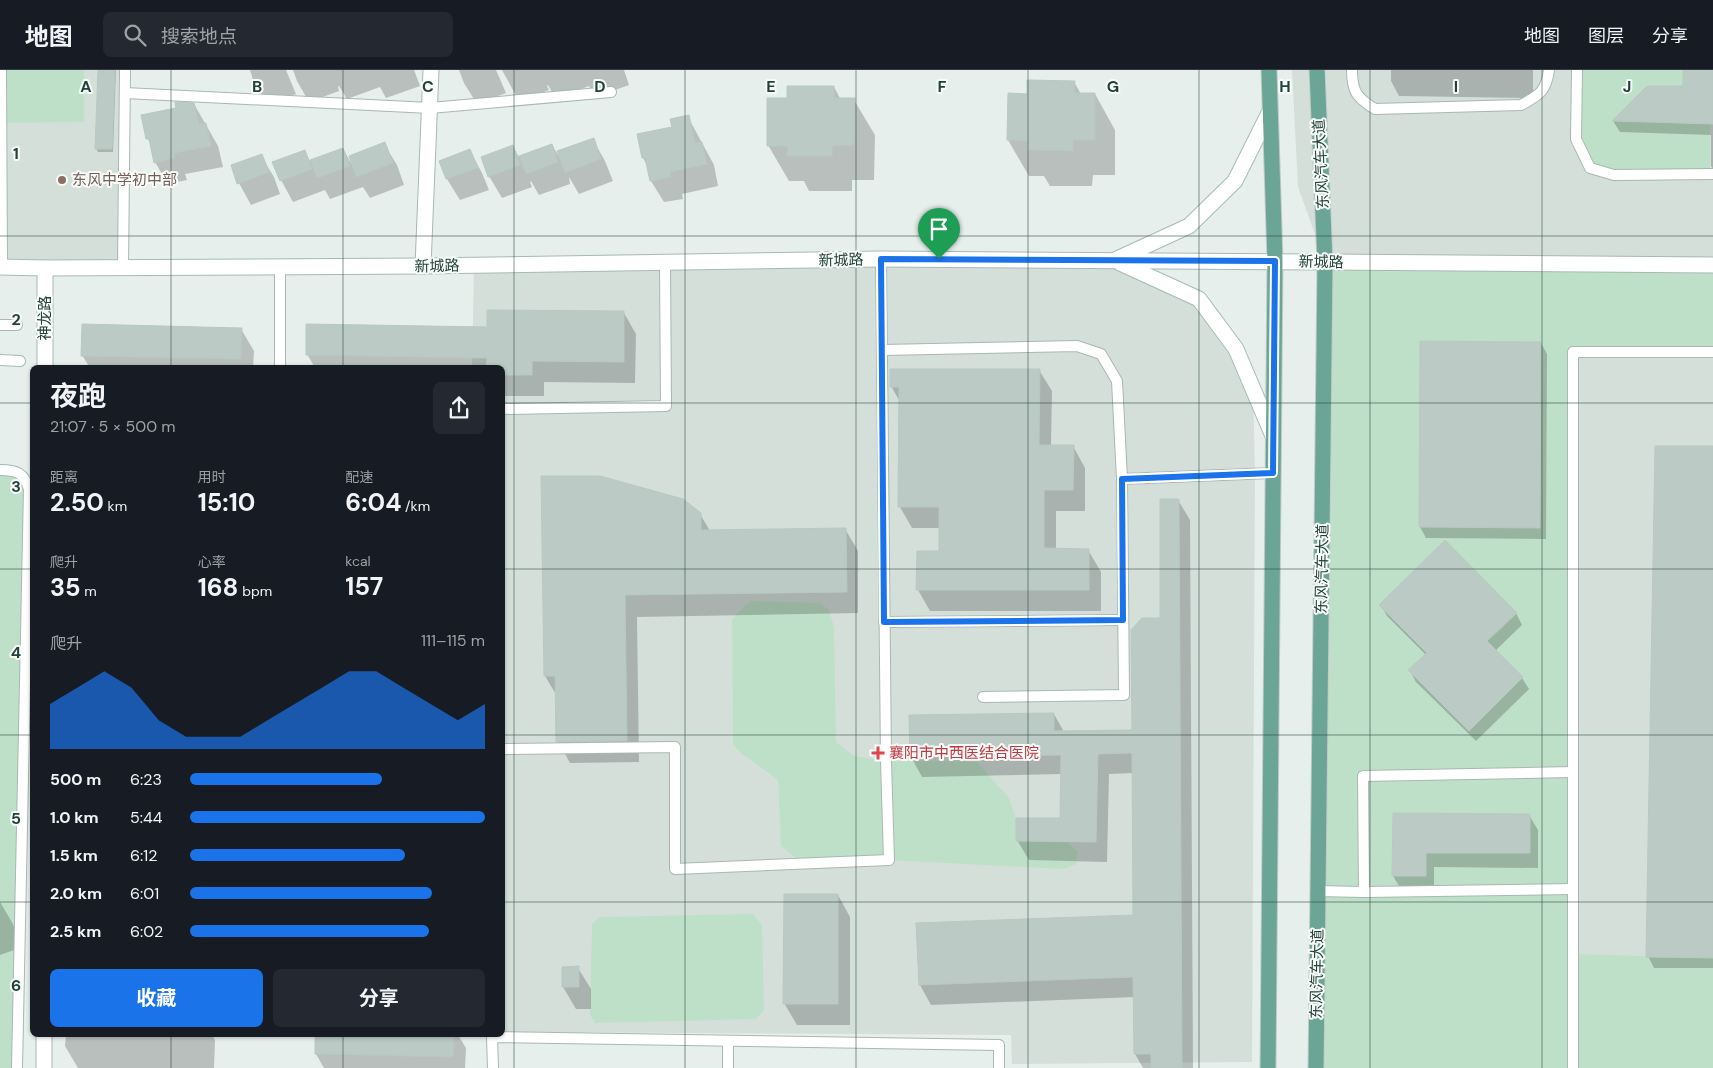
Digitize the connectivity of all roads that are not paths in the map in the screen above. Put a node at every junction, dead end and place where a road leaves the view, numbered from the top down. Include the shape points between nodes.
1 (1, 70) edge
2 (125, 70) edge
3 (432, 70) edge
4 (1269, 70) edge
5 (1317, 70) edge
6 (1352, 70) edge
7 (1549, 70) edge
8 (1577, 70) edge
9 (611, 92) dead end
10 (124, 93) junction
11 (430, 108) junction
12 (1270, 112) junction
13 (1713, 174) edge
14 (881, 259) junction
15 (1114, 260) junction
16 (1275, 261) junction
17 (665, 262) junction
18 (1325, 262) junction
19 (1713, 265) edge
20 (423, 266) junction
21 (1, 267) edge
22 (280, 267) junction
23 (45, 268) junction
24 (123, 268) junction
25 (0, 325) edge
26 (17, 325) dead end
27 (882, 350) junction
28 (1713, 352) edge
29 (0, 360) edge
30 (20, 361) dead end
31 (45, 365) edge
32 (280, 365) edge
33 (505, 409) edge
34 (1273, 436) junction
35 (0, 470) edge
36 (1273, 473) junction
37 (1122, 479) junction
38 (1123, 620) junction
39 (884, 622) junction
40 (983, 697) dead end
41 (505, 749) edge
42 (1573, 772) junction
43 (1573, 888) junction
44 (1318, 891) junction
45 (1364, 892) junction
46 (44, 1037) edge
47 (728, 1041) junction
48 (17, 1068) edge
49 (44, 1068) edge
50 (493, 1068) edge
51 (728, 1068) edge
52 (999, 1068) edge
53 (1268, 1068) edge
54 (1316, 1068) edge
55 (1573, 1068) edge

1 - 21 lane
2 - 10 lane
3 - 11 street
4 - 12 main road
5 - 18 main road, 东风汽车大道
6 - 7 lane via 1352,82 1360,100 1374,109 1521,105 1537,96 1547,83
8 - 13 lane via 1576,139 1590,168 1614,174
9 - 11 lane
10 - 11 lane
10 - 24 lane
11 - 20 street
12 - 15 street via 1235,181 1188,226
12 - 16 main road
14 - 15 street, 新城路
14 - 17 street, 新城路
14 - 27 lane
15 - 16 street, 新城路
15 - 34 street via 1199,299 1236,349
16 - 18 street, 新城路
16 - 34 main road
17 - 20 street, 新城路
17 - 33 lane via 666,406
18 - 19 street, 新城路
18 - 44 main road, 东风汽车大道
20 - 22 street, 新城路
21 - 23 street, 新城路
22 - 24 street, 新城路
22 - 32 lane
23 - 24 street, 新城路
23 - 31 street, 神龙路
25 - 26 lane
27 - 37 lane via 1077,346 1101,354 1117,381
27 - 39 lane
28 - 42 lane via 1573,352
29 - 30 lane
34 - 36 main road
35 - 48 lane via 12,470 25,478 29,489
36 - 37 lane
36 - 53 main road
37 - 38 lane
38 - 39 lane
38 - 40 lane via 1124,695
39 - 41 lane via 889,860 675,869 675,747
42 - 43 lane
42 - 45 lane via 1363,776
43 - 45 lane
43 - 55 lane
44 - 45 lane
44 - 54 main road, 东风汽车大道
46 - 49 street
47 - 50 lane via 492,1037
47 - 51 lane
47 - 52 lane via 998,1045

